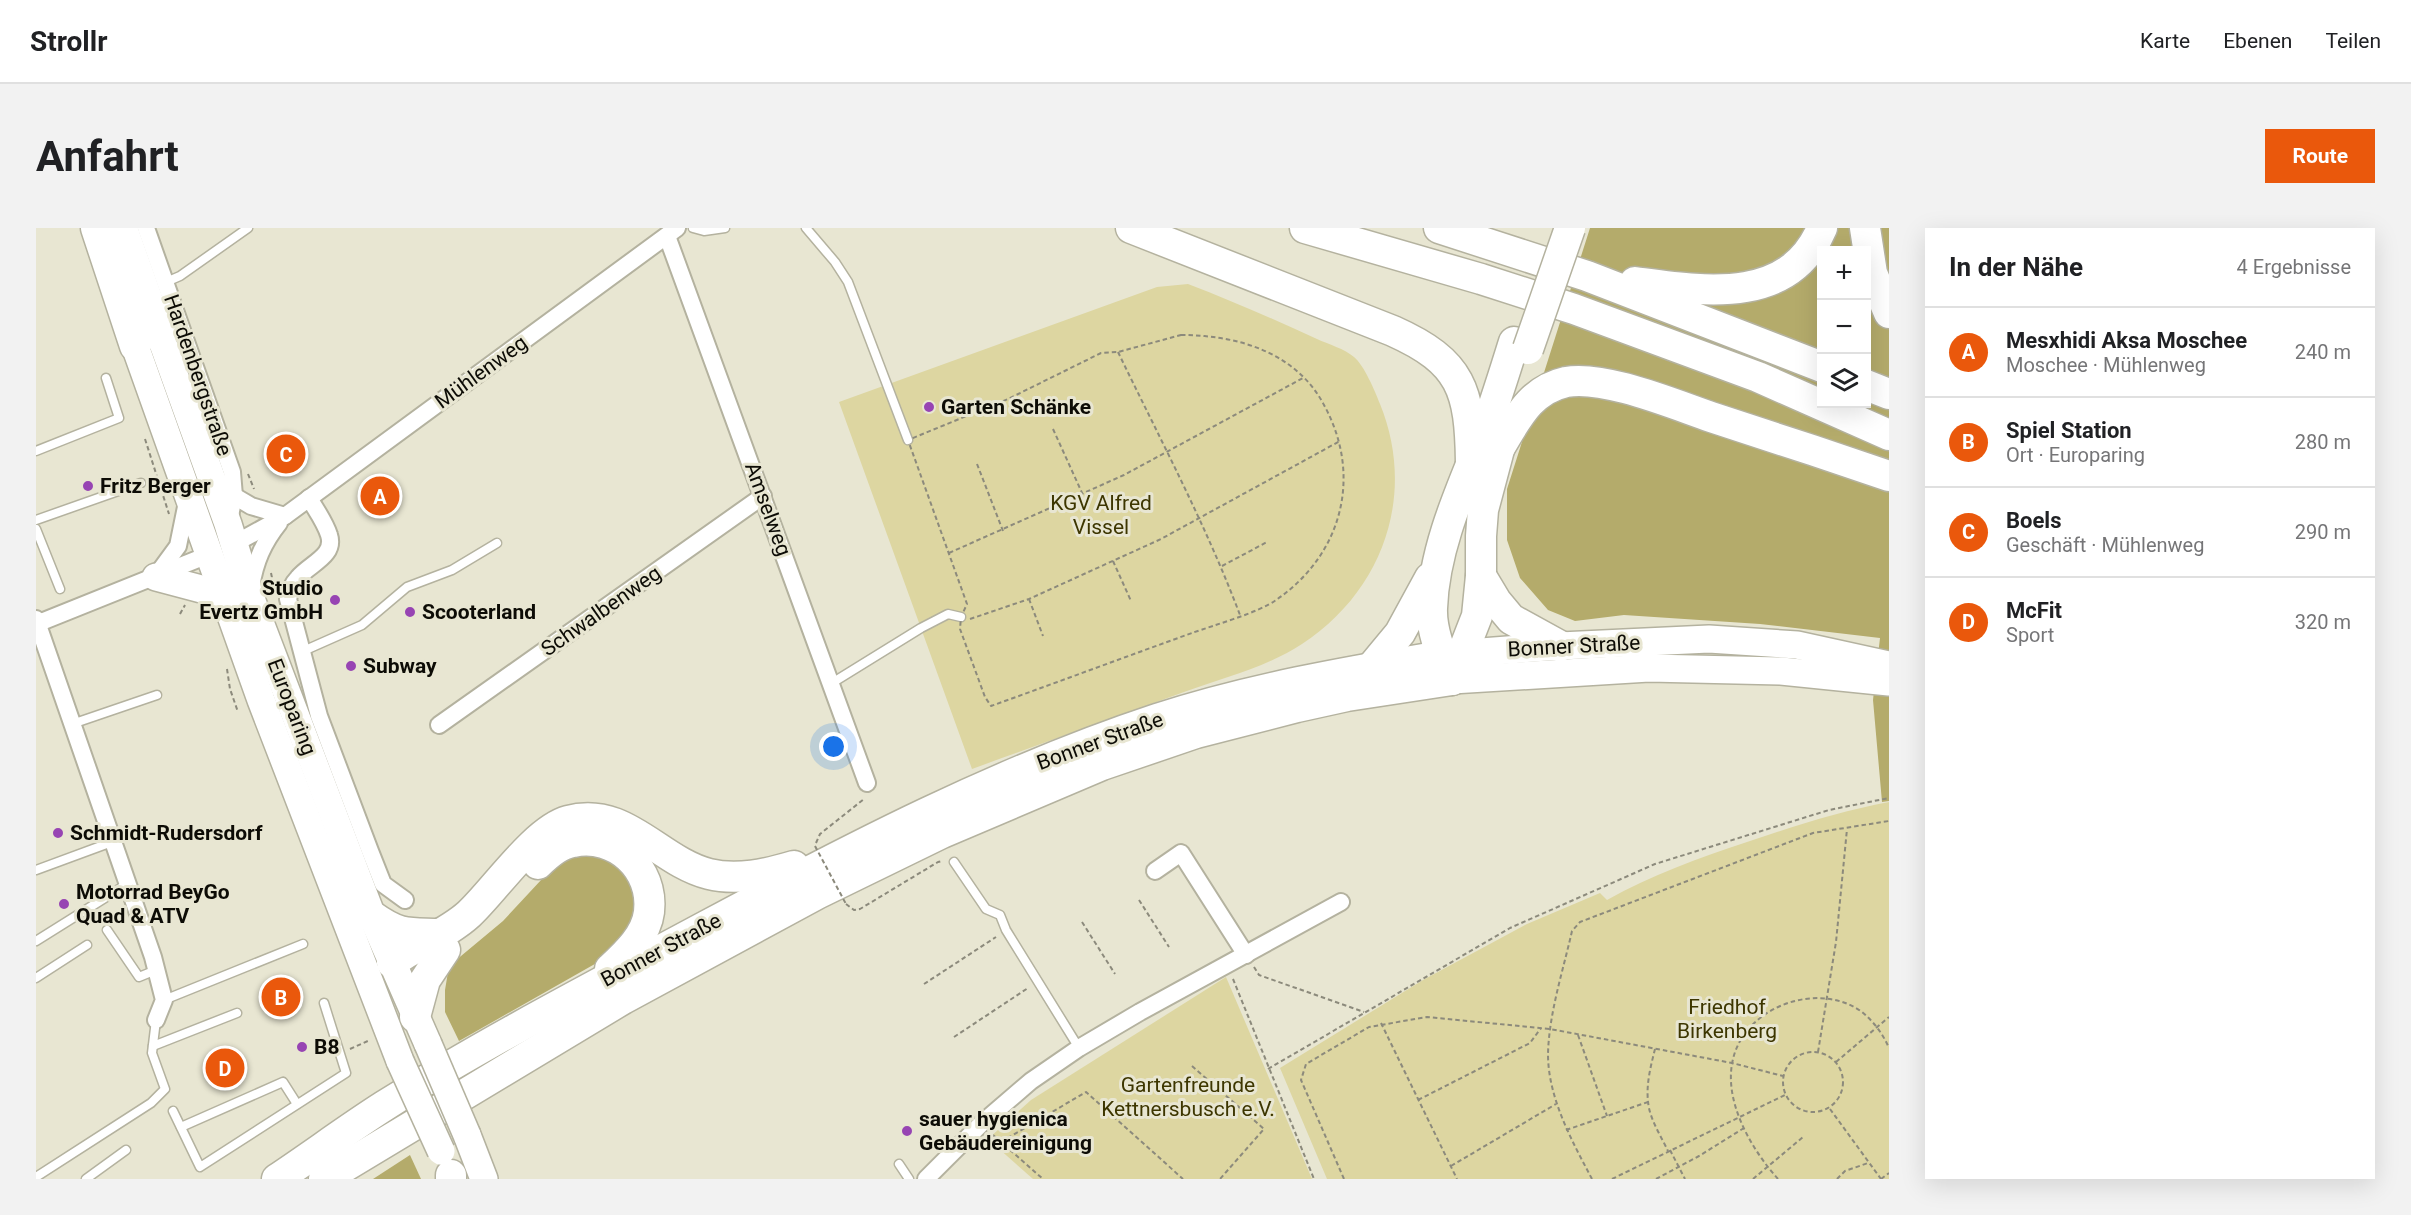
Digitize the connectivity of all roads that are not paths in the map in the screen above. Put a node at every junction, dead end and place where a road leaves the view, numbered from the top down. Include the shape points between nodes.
1 (96, 228) edge
2 (122, 228) edge
3 (146, 228) edge
4 (248, 228) edge
5 (693, 228) edge
6 (725, 228) edge
7 (806, 228) edge
8 (1131, 228) edge
9 (1305, 228) edge
10 (1439, 228) edge
11 (1555, 228) edge
12 (1570, 228) edge
13 (1822, 228) edge
14 (1865, 228) edge
15 (672, 232) edge
16 (1587, 276) junction
17 (166, 282) junction
18 (1889, 313) edge
19 (148, 342) junction
20 (1521, 346) junction
21 (1817, 365) edge
22 (106, 378) dead end
23 (1871, 387) edge
24 (1889, 394) edge
25 (1889, 435) edge
26 (908, 440) road end
27 (1500, 447) junction
28 (36, 451) edge
29 (1471, 463) junction
30 (1889, 476) edge
31 (212, 480) junction
32 (141, 483) dead end
33 (189, 495) junction
34 (234, 496) junction
35 (763, 496) junction
36 (309, 498) junction
37 (285, 516) junction
38 (36, 520) edge
39 (36, 529) edge
40 (231, 534) junction
41 (497, 543) dead end
42 (208, 555) junction
43 (1436, 567) junction
44 (1481, 576) junction
45 (156, 577) junction
46 (60, 589) dead end
47 (238, 600) junction
48 (961, 617) road end
49 (37, 622) edge
50 (1560, 646) junction
51 (301, 652) junction
52 (1889, 665) edge
53 (1455, 667) junction
54 (1371, 668) junction
55 (1889, 682) edge
56 (832, 683) junction
57 (157, 695) dead end
58 (71, 724) junction
59 (440, 725) dead end
60 (867, 783) road end
61 (112, 842) junction
62 (817, 856) junction
63 (954, 862) road end
64 (36, 870) edge
65 (1155, 871) dead end
66 (127, 884) junction
67 (405, 900) dead end
68 (1341, 902) dead end
69 (372, 916) junction
70 (107, 930) dead end
71 (36, 941) edge
72 (442, 942) junction
73 (303, 944) dead end
74 (87, 945) dead end
75 (1246, 955) junction
76 (379, 968) junction
77 (156, 970) junction
78 (36, 978) edge
79 (591, 988) junction
80 (164, 1000) junction
81 (324, 1003) dead end
82 (237, 1014) dead end
83 (415, 1017) junction
84 (156, 1020) joint
85 (153, 1046) junction
86 (1079, 1048) junction
87 (297, 1104) junction
88 (173, 1111) dead end
89 (181, 1127) junction
90 (126, 1150) dead end
91 (899, 1164) dead end
92 (448, 1168) edge
93 (36, 1177) edge
94 (86, 1179) edge
95 (277, 1179) edge
96 (324, 1179) edge
97 (484, 1179) edge
98 (909, 1179) edge
99 (926, 1179) edge

1 - 19 highway, Europaring
2 - 19 highway, Europaring
3 - 17 street, Hardenbergstraße
4 - 17 lane
5 - 6 lane
7 - 26 lane via 848,282
8 - 29 highway via 1422,344 1455,376 1465,398
9 - 25 highway via 1574,309 1758,377
10 - 16 highway
11 - 20 highway
12 - 20 highway, bridge
13 - 16 highway via 1815,244 1793,267 1767,282 1733,291
14 - 18 highway via 1872,273
15 - 35 street, Amselweg
15 - 36 street, Mühlenweg
16 - 21 highway
17 - 34 street, Hardenbergstraße via 232,472
19 - 31 main road, Europaring
19 - 33 main road, Europaring
20 - 27 highway
20 - 29 highway
22 - 28 lane via 119,418
23 - 24 highway
27 - 30 highway via 1532,398 1564,383 1596,382
27 - 44 highway via 1484,510
29 - 43 highway
31 - 34 main road
31 - 40 main road, Europaring
32 - 38 lane
33 - 42 main road, Europaring
33 - 45 street via 178,546
34 - 37 street via 251,506
34 - 40 street, Hardenbergstraße
35 - 56 street, Amselweg
35 - 59 street, Schwalbenweg
36 - 37 street, Mühlenweg
36 - 51 street via 326,527 330,549 291,588 288,599
37 - 40 street, Mühlenweg
37 - 47 street, Mühlenweg via 269,536
39 - 46 lane
40 - 42 main road
40 - 47 main road, Europaring
41 - 51 lane via 452,570 407,587 363,625
42 - 45 street
42 - 47 main road, Europaring
43 - 53 highway via 1431,610
43 - 54 highway via 1400,633
44 - 50 highway via 1510,619
44 - 53 highway via 1477,616
45 - 47 main road
45 - 49 street
47 - 69 main road, Europaring
47 - 76 main road, Europaring
48 - 56 lane via 948,614 930,623
49 - 58 street
50 - 52 main road, Bonner Straße via 1709,639 1797,645
50 - 53 main road, Bonner Straße
51 - 67 street via 319,716 383,884
53 - 54 highway, Bonner Straße
53 - 55 main road, Bonner Straße via 1781,671
53 - 96 highway, Bonner Straße via 1196,733 1009,803 886,860 623,999
54 - 62 highway, Bonner Straße via 1255,692 1161,718 1097,740
56 - 60 street, Amselweg
57 - 58 lane
58 - 61 street
61 - 64 lane
61 - 66 street
62 - 72 highway via 767,875 710,875 675,860 616,823 591,818 566,821 541,837
62 - 79 highway, Bonner Straße
63 - 86 lane via 986,909 1000,915
65 - 75 street via 1181,853
66 - 71 lane
66 - 77 street
68 - 75 street
69 - 72 highway via 405,934
69 - 76 main road, Europaring
70 - 77 lane via 139,977
72 - 76 highway via 431,941
72 - 79 highway via 464,940 545,857 572,842 594,840 622,851 635,862 648,890 649,913 628,952
72 - 83 highway via 425,980
73 - 80 lane
74 - 78 lane
75 - 86 street
76 - 83 main road, Europaring
76 - 92 main road, Europaring, bridge via 388,1031
77 - 80 street
79 - 95 highway, Bonner Straße via 385,1106
80 - 84 street
81 - 87 lane via 346,1072
82 - 85 lane
83 - 97 main road, Europaring, bridge
84 - 85 lane
85 - 93 lane via 165,1089 151,1103
86 - 99 street via 1031,1081
87 - 89 lane via 283,1082
87 - 89 lane via 200,1167
88 - 89 lane
90 - 94 lane
91 - 98 lane

